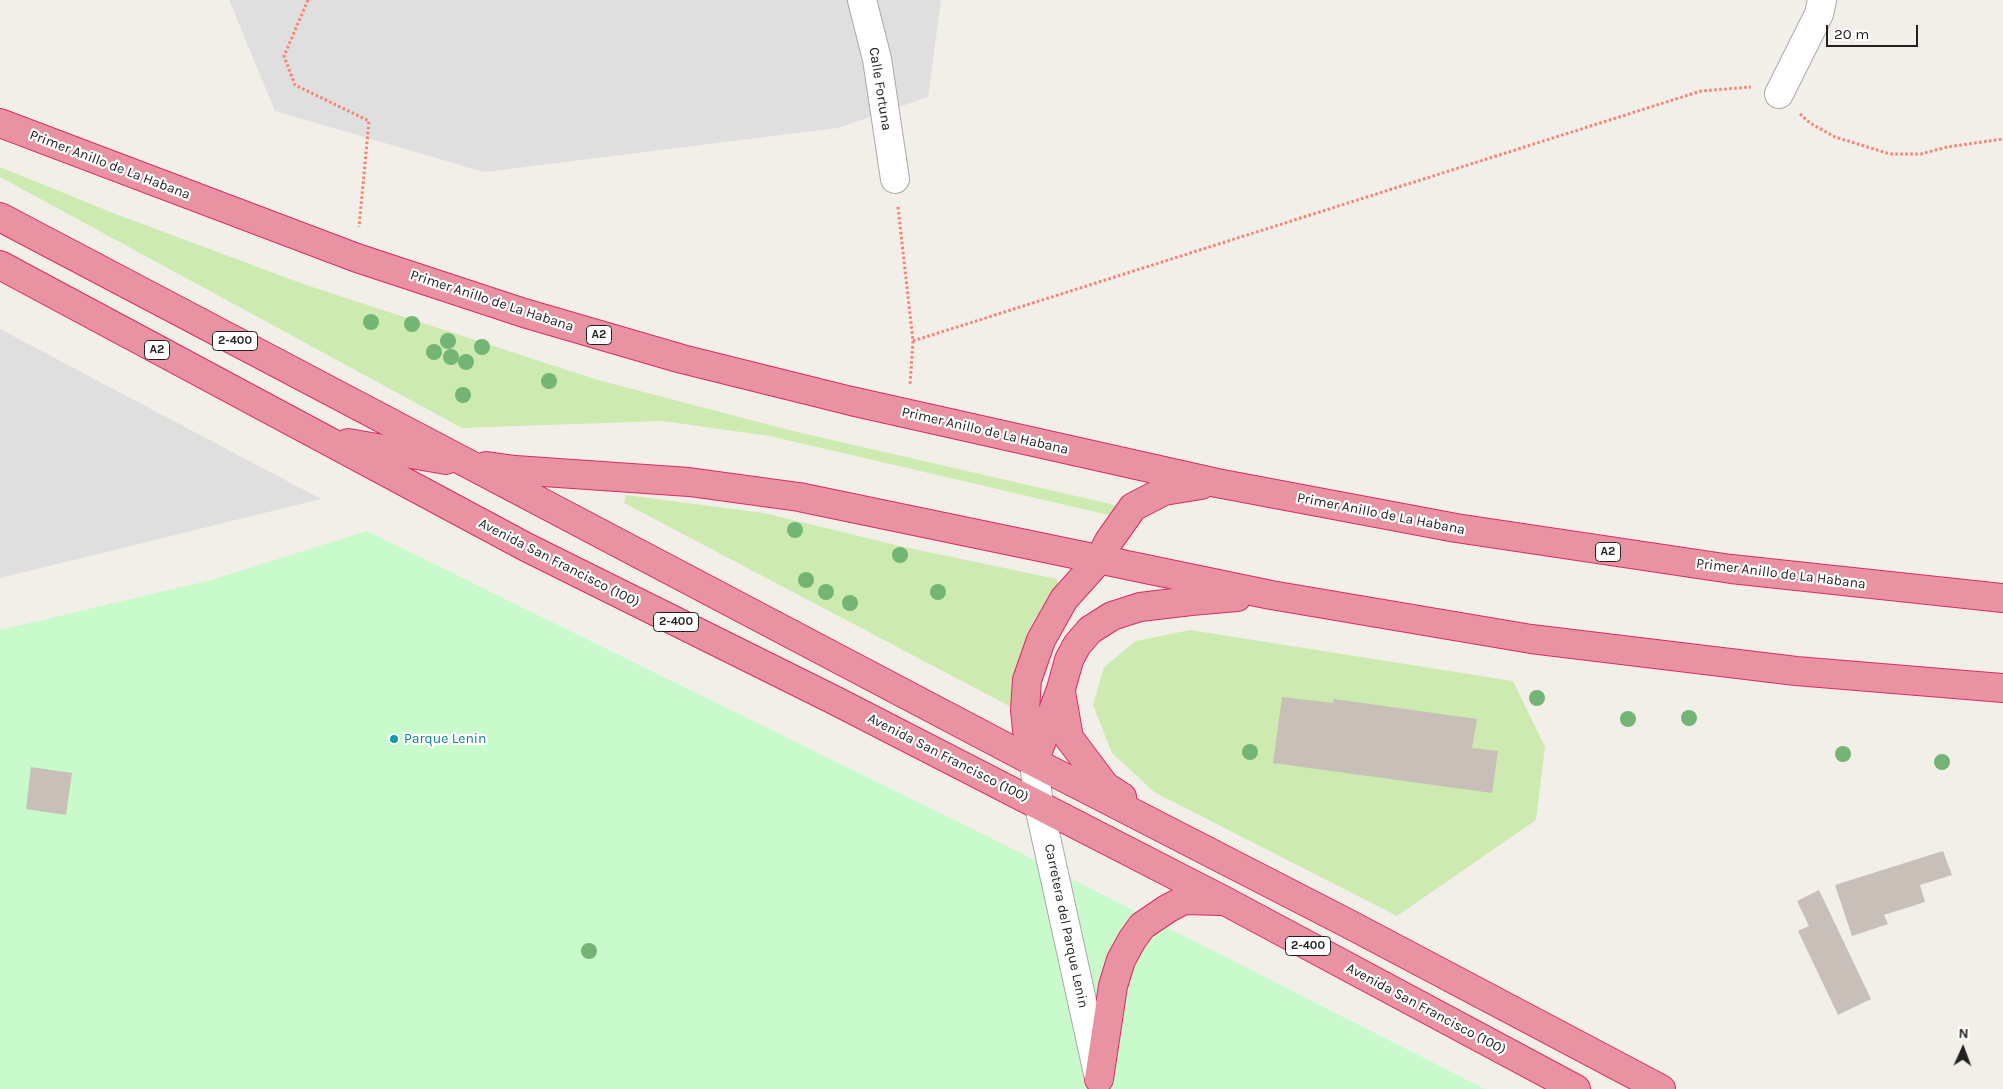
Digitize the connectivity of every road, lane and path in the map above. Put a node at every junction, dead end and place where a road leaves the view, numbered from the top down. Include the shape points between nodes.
1 (308, 0) edge
2 (862, 0) edge
3 (1822, 0) edge
4 (1780, 94) junction
5 (0, 123) edge
6 (2003, 139) edge
7 (895, 179) joint
8 (0, 218) edge
9 (356, 258) junction
10 (0, 265) edge
11 (913, 341) junction
12 (903, 412) junction
13 (315, 435) junction
14 (470, 464) junction
15 (1217, 483) junction
16 (1099, 560) junction
17 (1271, 595) junction
18 (2003, 598) edge
19 (2003, 688) edge
20 (1061, 689) junction
21 (1034, 762) junction
22 (1039, 806) junction
23 (1222, 860) junction
24 (1225, 901) junction
25 (1100, 1084) edge
26 (1576, 1089) edge
27 (1661, 1089) edge

1 - 9 path via 284,56 295,85 369,121
2 - 7 street, Calle Fortuna via 877,58
3 - 4 street via 1819,14
4 - 6 path via 1810,123 1835,137 1890,154 1921,154
4 - 11 path via 1758,87 1701,91
5 - 9 highway, Primer Anillo de La Habana / A2
7 - 11 path
8 - 14 highway, 2-400
9 - 12 highway, Primer Anillo de La Habana / A2 via 524,313 682,359
10 - 13 highway, A2
11 - 12 path via 912,377
12 - 15 highway, Primer Anillo de La Habana / A2
13 - 14 highway, A2 via 380,450
13 - 22 highway, Avenida San Francisco (100) / 2-400 via 526,547 836,700
14 - 16 highway, A2 via 689,482 799,497
14 - 21 highway, 2-400
15 - 16 highway via 1164,491 1133,507
15 - 18 highway, Primer Anillo de La Habana / A2 via 1550,544 1731,569
16 - 17 highway, A2
16 - 21 highway via 1064,599 1031,664 1026,710
17 - 19 highway, A2 via 1531,639 1796,671
17 - 20 highway via 1173,602 1140,607 1112,616 1090,630 1077,644
20 - 21 highway
20 - 23 highway via 1069,738 1105,786
21 - 22 street, Carretera del Parque Lenin
21 - 23 highway, 2-400
22 - 24 highway, Avenida San Francisco (100) / 2-400
22 - 25 street, Carretera del Parque Lenin
23 - 27 highway, 2-400
24 - 25 highway via 1184,900 1142,926 1132,940 1121,960 1113,986
24 - 26 highway, Avenida San Francisco (100) / 2-400

